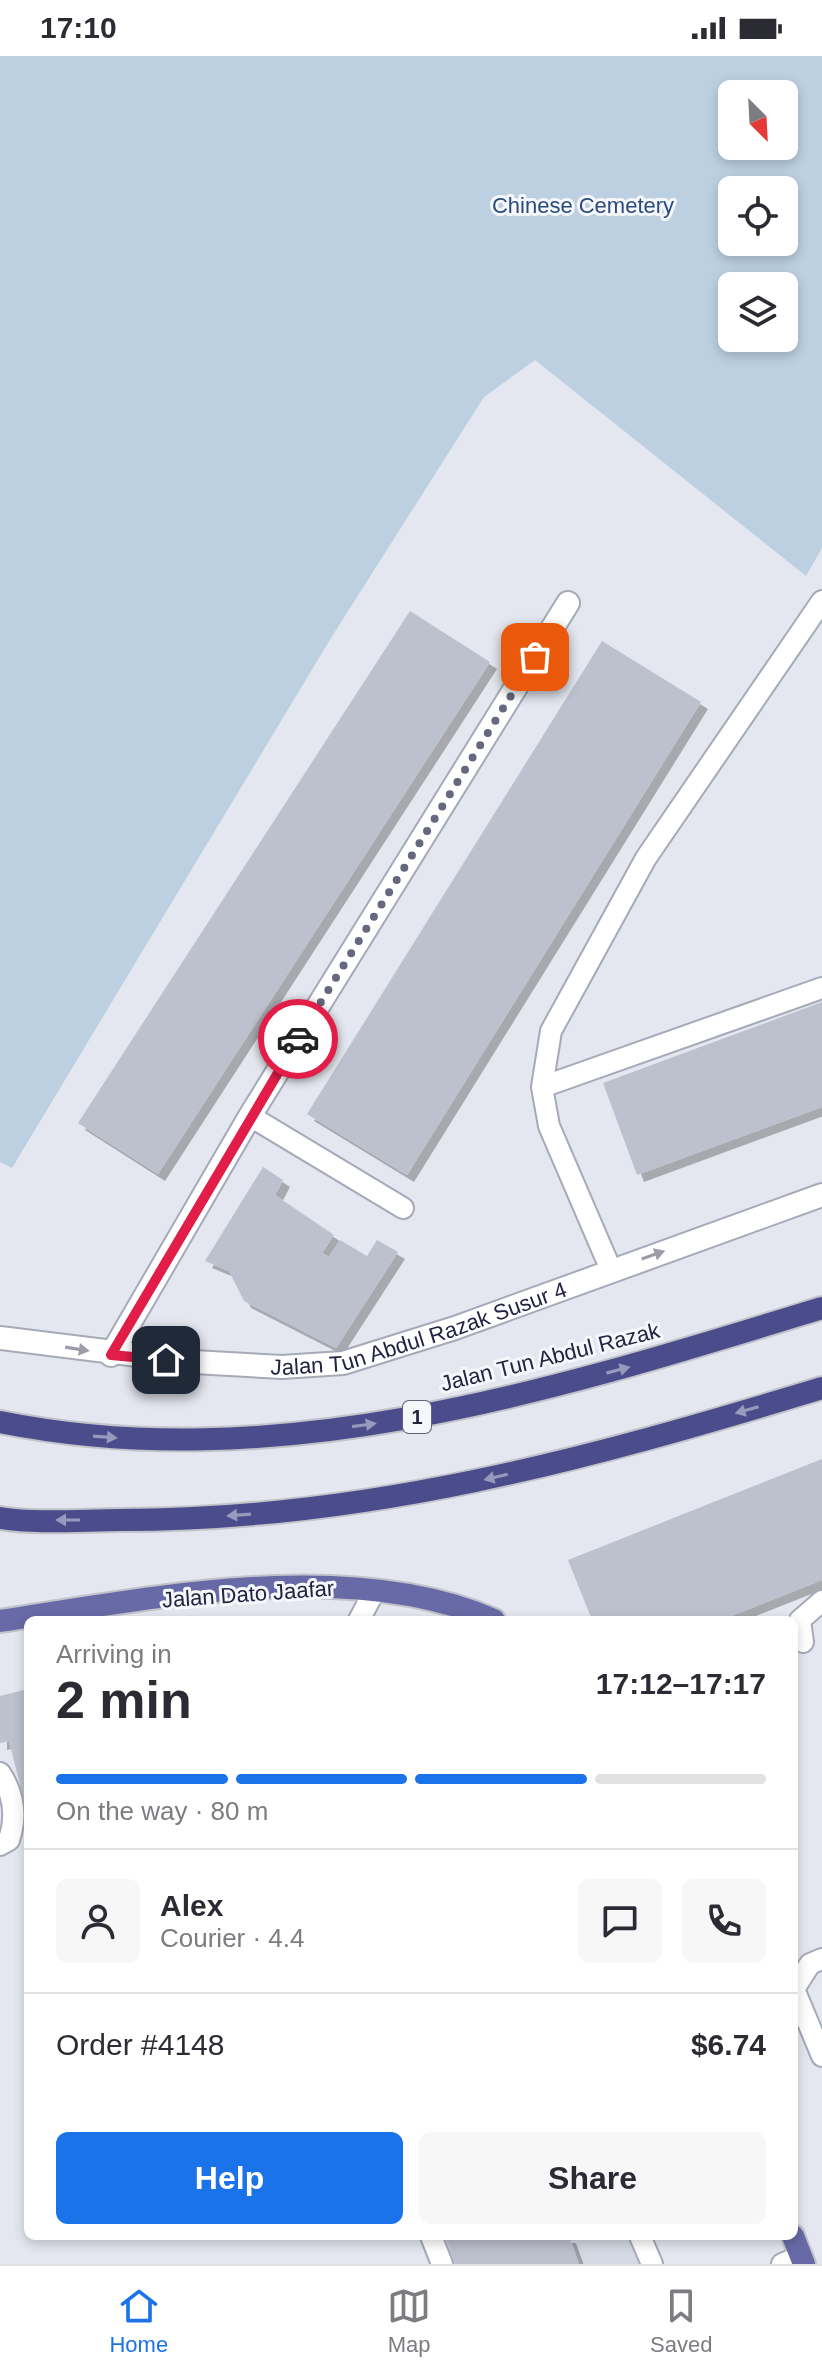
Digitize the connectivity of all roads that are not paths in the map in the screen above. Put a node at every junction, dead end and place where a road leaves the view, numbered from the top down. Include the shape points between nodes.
1 (822, 601) edge
2 (568, 603) dead end
3 (822, 988) edge
4 (542, 1087) junction
5 (250, 1116) junction
6 (822, 1195) edge
7 (403, 1208) dead end
8 (611, 1270) junction
9 (822, 1308) edge
10 (0, 1338) edge
11 (111, 1355) junction
12 (822, 1388) edge
13 (0, 1422) edge
14 (0, 1518) edge
15 (375, 1590) junction
16 (822, 1601) edge
17 (36, 1616) edge
18 (361, 1616) edge
19 (482, 1616) edge
20 (24, 1618) edge
21 (0, 1621) edge
22 (803, 1642) dead end
23 (0, 1773) edge
24 (0, 1845) edge
25 (822, 1959) edge
26 (798, 1983) edge
27 (798, 1999) edge
28 (822, 2056) edge
29 (433, 2240) edge
30 (642, 2240) edge
31 (442, 2264) edge
32 (652, 2264) edge

1 - 4 lane via 646,858 551,1031
2 - 5 street
3 - 4 lane
4 - 8 lane via 549,1126
5 - 7 lane
5 - 11 street
8 -> 6 street, Jalan Tun Abdul Razak Susur 4
8 - 11 street, Jalan Tun Abdul Razak Susur 4 via 442,1333 343,1363 282,1367
13 -> 9 highway, Jalan Tun Abdul Razak / 1 via 176,1441 335,1429 552,1387
10 -> 11 street, Jalan Tun Abdul Razak Susur 4
12 -> 14 highway via 545,1465 377,1501 174,1520
15 - 17 main road, Jalan Dato Jaafar via 282,1588
15 - 18 lane
15 - 19 main road, Jalan Dato Jaafar
16 - 22 lane via 800,1620
20 - 21 main road, Jalan Dato Jaafar
23 - 24 lane via 12,1794 15,1823 9,1840
25 - 26 lane via 810,1964
27 - 28 lane
29 - 31 lane
30 - 32 lane

